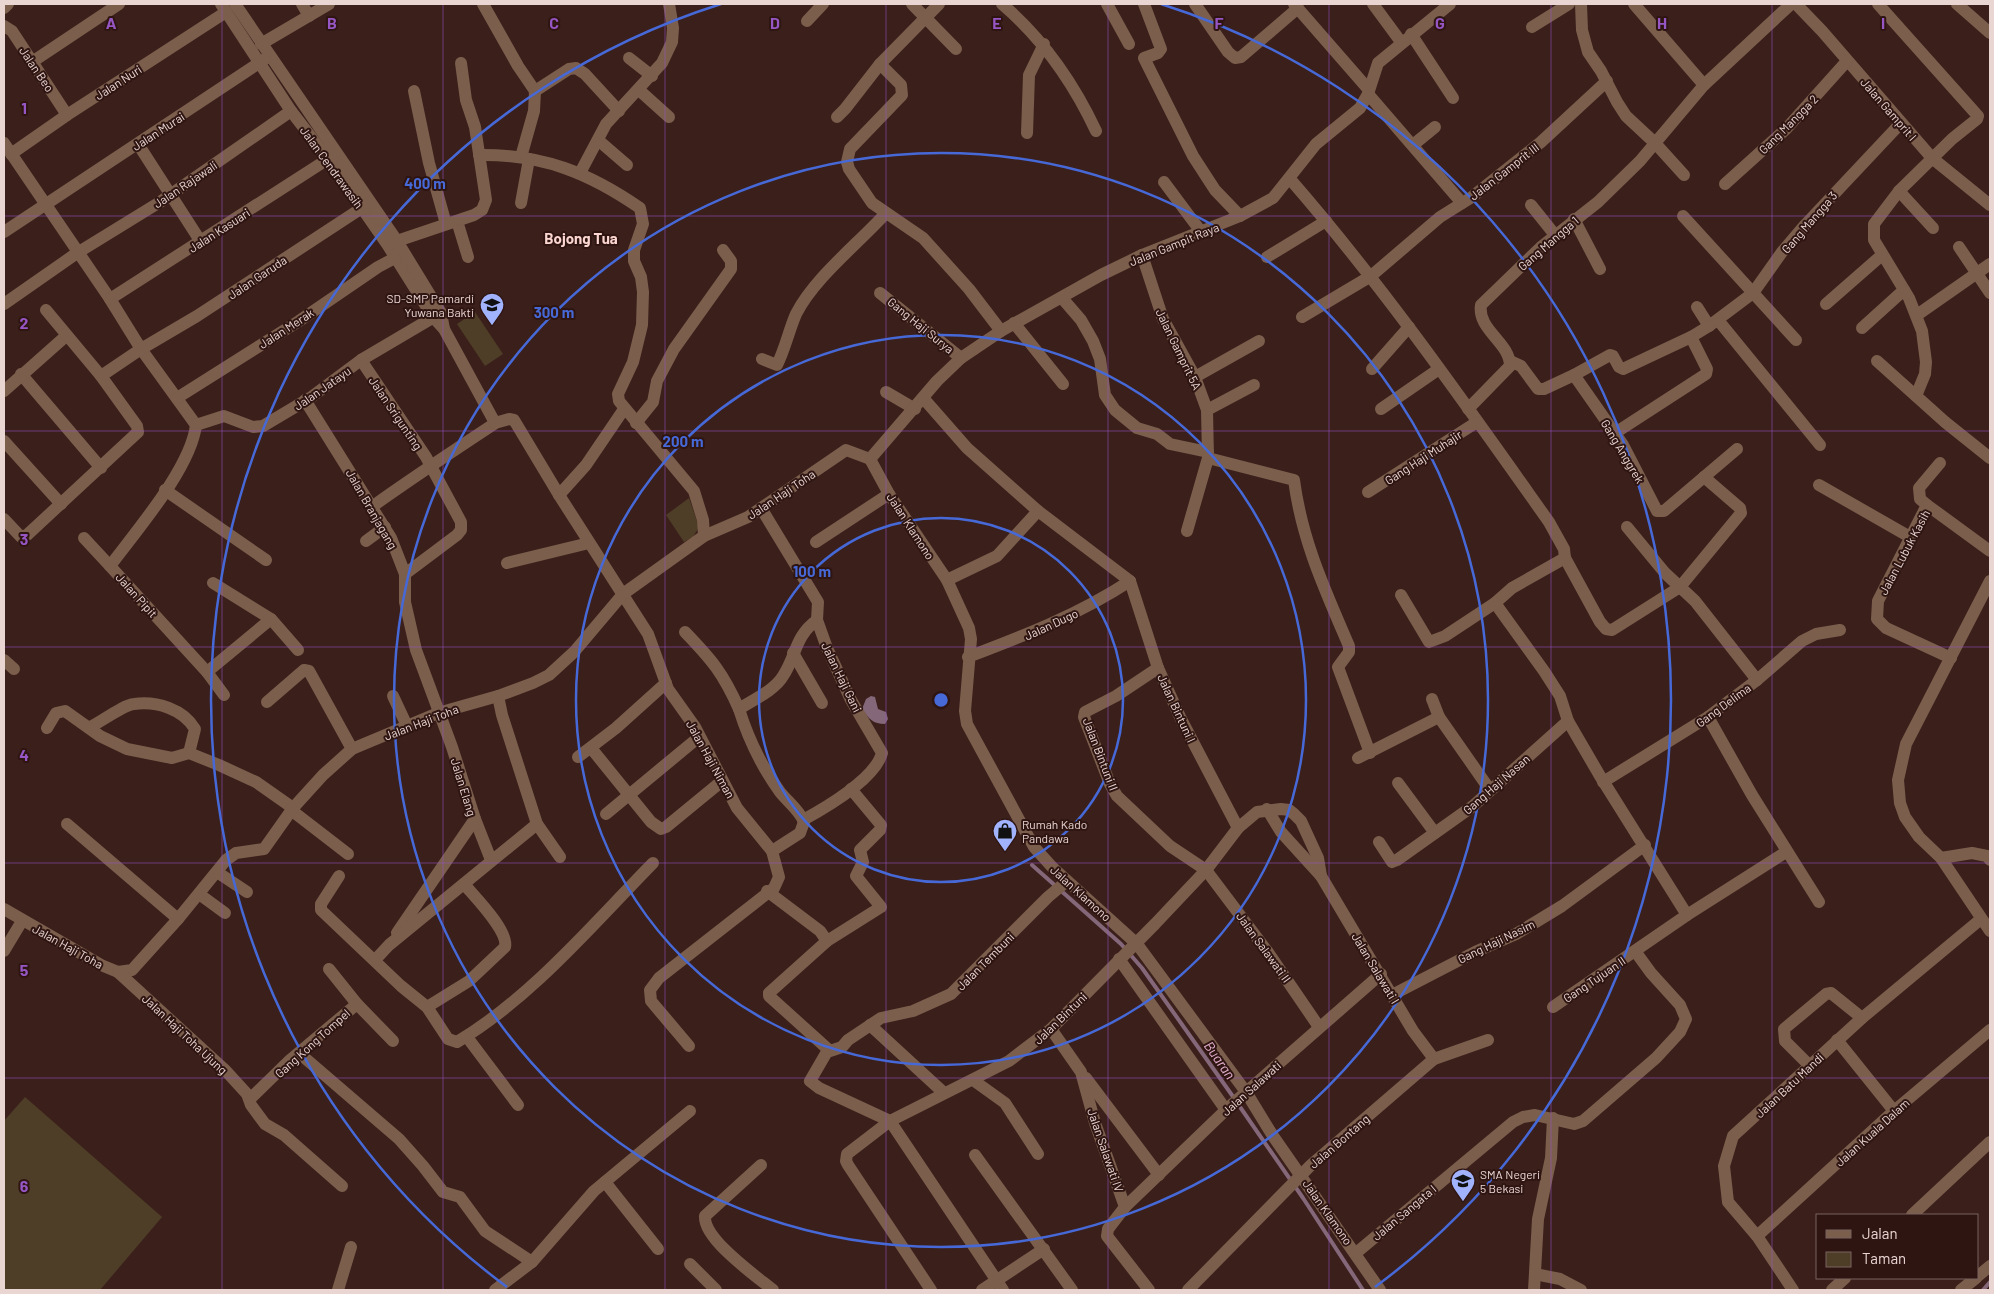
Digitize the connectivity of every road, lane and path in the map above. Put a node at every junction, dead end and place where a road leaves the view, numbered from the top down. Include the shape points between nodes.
1 (8, 4) edge
2 (119, 4) edge
3 (302, 4) edge
4 (329, 4) edge
5 (483, 4) edge
6 (669, 4) edge
7 (823, 4) edge
8 (912, 4) edge
9 (939, 4) edge
10 (1002, 4) edge
11 (1107, 4) edge
12 (1144, 4) edge
13 (1195, 4) edge
14 (1374, 4) edge
15 (1569, 4) edge
16 (1581, 4) edge
17 (1634, 4) edge
18 (1791, 4) edge
19 (1796, 4) edge
20 (1878, 4) edge
21 (1957, 4) edge
22 (1445, 5) edge
23 (228, 6) edge
24 (1296, 6) edge
25 (4, 8) edge
26 (309, 16) junction
27 (925, 18) junction
28 (807, 21) dead end
29 (4, 26) edge
30 (1988, 26) edge
31 (1532, 27) dead end
32 (1406, 38) junction
33 (261, 44) junction
34 (1044, 44) junction
35 (1129, 44) dead end
36 (956, 49) dead end
37 (629, 58) dead end
38 (264, 59) junction
39 (1847, 61) junction
40 (32, 62) junction
41 (461, 63) dead end
42 (880, 64) junction
43 (652, 76) junction
44 (1607, 81) junction
45 (1704, 85) junction
46 (535, 90) junction
47 (639, 90) junction
48 (414, 92) dead end
49 (1368, 92) junction
50 (1453, 98) dead end
51 (291, 111) junction
52 (620, 111) junction
53 (67, 115) junction
54 (669, 117) dead end
55 (837, 117) dead end
56 (1900, 124) junction
57 (1435, 128) dead end
58 (1096, 131) dead end
59 (1027, 133) dead end
60 (598, 140) junction
61 (4, 143) edge
62 (1655, 143) junction
63 (138, 144) junction
64 (1414, 145) junction
65 (11, 154) junction
66 (479, 155) junction
67 (525, 158) junction
68 (1932, 158) junction
69 (328, 159) junction
70 (626, 165) dead end
71 (580, 173) junction
72 (1684, 175) dead end
73 (1290, 179) junction
74 (1164, 182) dead end
75 (1725, 184) dead end
76 (1899, 191) junction
77 (170, 196) junction
78 (521, 203) dead end
79 (1462, 203) junction
80 (46, 204) junction
81 (365, 205) junction
82 (1530, 205) dead end
83 (1990, 205) edge
84 (886, 212) junction
85 (1240, 216) junction
86 (1683, 216) dead end
87 (1574, 219) junction
88 (1326, 220) junction
89 (452, 222) junction
90 (1933, 228) dead end
91 (4, 232) edge
92 (1202, 233) junction
93 (1555, 235) junction
94 (201, 242) junction
95 (392, 242) junction
96 (1959, 247) dead end
97 (723, 250) dead end
98 (78, 253) junction
99 (1142, 255) junction
100 (1882, 255) junction
101 (468, 257) dead end
102 (1267, 257) dead end
103 (395, 258) junction
104 (1990, 264) edge
105 (1600, 269) dead end
106 (1977, 272) junction
107 (1371, 276) junction
108 (1904, 290) junction
109 (880, 293) dead end
110 (1753, 293) junction
111 (1990, 293) edge
112 (1062, 298) junction
113 (110, 299) junction
114 (4, 304) edge
115 (1826, 304) dead end
116 (1697, 308) dead end
117 (46, 310) dead end
118 (437, 315) junction
119 (1917, 315) junction
120 (1302, 317) dead end
121 (1014, 323) junction
122 (1714, 323) junction
123 (1409, 327) junction
124 (1862, 328) dead end
125 (1001, 331) junction
126 (66, 336) junction
127 (1691, 337) junction
128 (1796, 340) dead end
129 (1259, 341) dead end
130 (141, 349) junction
131 (962, 358) junction
132 (762, 359) dead end
133 (361, 360) junction
134 (1510, 361) junction
135 (1877, 361) dead end
136 (1439, 368) junction
137 (1372, 369) dead end
138 (20, 374) junction
139 (1574, 375) junction
140 (101, 376) junction
141 (1195, 377) junction
142 (1063, 384) dead end
143 (1254, 385) dead end
144 (4, 391) edge
145 (886, 392) dead end
146 (1916, 396) junction
147 (177, 398) junction
148 (924, 399) junction
149 (305, 400) junction
150 (624, 409) junction
151 (915, 409) junction
152 (1381, 409) dead end
153 (1468, 409) junction
154 (1207, 410) junction
155 (494, 422) junction
156 (1477, 422) junction
157 (636, 423) junction
158 (196, 426) junction
159 (1615, 433) junction
160 (4, 441) edge
161 (1820, 444) dead end
162 (1737, 449) dead end
163 (1208, 454) junction
164 (1990, 458) edge
165 (870, 459) junction
166 (1940, 463) dead end
167 (430, 465) junction
168 (101, 468) junction
169 (1704, 476) junction
170 (1819, 485) dead end
171 (165, 490) junction
172 (1368, 492) dead end
173 (889, 494) junction
174 (559, 495) junction
175 (61, 504) junction
176 (1927, 505) junction
177 (373, 506) junction
178 (761, 508) junction
179 (1038, 511) junction
180 (4, 519) edge
181 (385, 527) junction
182 (1627, 527) dead end
183 (1187, 531) dead end
184 (704, 536) junction
185 (84, 538) dead end
186 (1910, 538) junction
187 (366, 541) dead end
188 (816, 542) dead end
189 (590, 543) junction
190 (1990, 551) edge
191 (1565, 558) junction
192 (266, 560) dead end
193 (507, 563) dead end
194 (110, 566) junction
195 (406, 574) junction
196 (947, 580) junction
197 (1130, 581) junction
198 (1990, 581) edge
199 (213, 583) dead end
200 (1680, 586) junction
201 (623, 594) junction
202 (1402, 595) dead end
203 (1495, 603) junction
204 (271, 619) junction
205 (818, 620) junction
206 (1840, 630) dead end
207 (685, 632) dead end
208 (298, 650) dead end
209 (793, 652) junction
210 (968, 657) junction
211 (1951, 658) junction
212 (4, 660) edge
213 (1158, 668) junction
214 (14, 669) dead end
215 (207, 672) junction
216 (1757, 680) junction
217 (666, 684) junction
218 (224, 696) dead end
219 (393, 696) dead end
220 (498, 696) junction
221 (1432, 699) dead end
222 (267, 702) dead end
223 (822, 703) dead end
224 (739, 709) junction
225 (438, 713) junction
226 (1439, 717) junction
227 (1708, 717) junction
228 (1568, 721) junction
229 (407, 726) junction
230 (90, 727) junction
231 (47, 728) dead end
232 (699, 737) junction
233 (591, 748) junction
234 (352, 749) junction
235 (189, 753) junction
236 (578, 757) dead end
237 (722, 781) junction
238 (1603, 782) junction
239 (1398, 783) dead end
240 (851, 789) junction
241 (1490, 790) junction
242 (629, 796) junction
243 (292, 809) junction
244 (1268, 810) junction
245 (606, 814) dead end
246 (474, 819) junction
247 (803, 820) junction
248 (66, 824) dead end
249 (537, 824) junction
250 (1238, 828) junction
251 (1435, 833) junction
252 (1379, 842) dead end
253 (1645, 845) junction
254 (772, 851) junction
255 (1786, 852) junction
256 (348, 854) dead end
257 (560, 857) dead end
258 (1941, 858) junction
259 (492, 860) junction
260 (1990, 860) edge
261 (653, 863) dead end
262 (1206, 870) junction
263 (217, 872) junction
264 (339, 876) dead end
265 (1321, 876) junction
266 (464, 884) junction
267 (1060, 887) junction
268 (247, 892) dead end
269 (767, 892) junction
270 (199, 894) junction
271 (1819, 902) dead end
272 (4, 908) edge
273 (225, 913) dead end
274 (1687, 915) junction
275 (178, 919) junction
276 (1981, 919) junction
277 (22, 921) junction
278 (1990, 930) edge
279 (826, 941) junction
280 (389, 945) junction
281 (4, 951) edge
282 (1635, 951) junction
283 (1127, 952) junction
284 (375, 960) junction
285 (329, 970) dead end
286 (118, 972) junction
287 (1381, 974) junction
288 (1392, 995) junction
289 (357, 1004) junction
290 (427, 1007) junction
291 (1553, 1007) dead end
292 (1862, 1018) junction
293 (870, 1025) junction
294 (1319, 1027) junction
295 (1051, 1029) junction
296 (1990, 1030) edge
297 (467, 1036) junction
298 (1488, 1040) dead end
299 (1837, 1040) junction
300 (393, 1041) dead end
301 (689, 1046) dead end
302 (833, 1050) junction
303 (299, 1054) junction
304 (1434, 1059) junction
305 (1809, 1065) junction
306 (1081, 1072) junction
307 (973, 1080) junction
308 (944, 1093) junction
309 (1242, 1095) junction
310 (250, 1099) junction
311 (518, 1105) dead end
312 (1227, 1109) junction
313 (690, 1111) dead end
314 (1894, 1112) junction
315 (1553, 1118) junction
316 (890, 1121) junction
317 (1990, 1142) edge
318 (1038, 1154) dead end
319 (975, 1155) dead end
320 (761, 1165) dead end
321 (1159, 1175) junction
322 (1296, 1181) junction
323 (605, 1182) junction
324 (342, 1186) dead end
325 (1125, 1208) junction
326 (1913, 1214) edge
327 (1757, 1236) junction
328 (351, 1248) dead end
329 (658, 1249) dead end
330 (1044, 1249) junction
331 (1356, 1253) junction
332 (532, 1262) junction
333 (690, 1264) dead end
334 (1990, 1266) edge
335 (1535, 1274) junction
336 (1979, 1275) edge
337 (1844, 1279) edge
338 (1975, 1279) edge
339 (1000, 1286) edge
340 (338, 1290) edge
341 (495, 1290) edge
342 (716, 1290) edge
343 (773, 1290) edge
344 (931, 1290) edge
345 (982, 1290) edge
346 (1072, 1290) edge
347 (1149, 1290) edge
348 (1188, 1290) edge
349 (1380, 1290) edge
350 (1534, 1290) edge
351 (1581, 1290) edge
352 (1793, 1290) edge
353 (1832, 1290) edge
354 (1961, 1290) edge

1 - 25 street
2 - 40 street
3 - 26 street
4 - 26 street
5 - 46 street
6 - 43 street via 672,42
7 - 28 street
8 - 27 street
9 - 27 street
10 - 34 street
11 - 35 street
12 - 85 street via 1161,49 1144,58 1214,190
13 - 24 street via 1235,58 1242,57
14 - 32 street
15 - 31 street
16 - 44 street via 1588,52
17 - 45 street
18 - 45 street, Gang Mangga 1
19 - 39 street, Jalan Gamprit I
20 - 68 street via 1978,113 1977,120
21 - 30 street
22 - 32 street, Jalan Gampit Raya
23 - 33 street, Jalan Cendrawasih
23 - 38 street, Jalan Cendrawasih
23 - 53 street, Jalan Nuri
24 - 49 street, Jalan Gamprit III
26 - 33 street
27 - 36 street
27 - 42 street
29 - 40 street, Jalan Beo via 12,31
32 - 49 street, Jalan Gampit Raya via 1378,63
32 - 50 street
33 - 38 street, Jalan Cendrawasih
34 - 58 street via 1084,104
34 - 59 street via 1029,75
37 - 43 street
38 - 51 street, Jalan Cendrawasih
38 - 63 street, Jalan Murai
38 - 81 street, Jalan Cendrawasih
39 - 56 street, Jalan Gamprit I
39 - 75 street, Gang Mangga 2 via 1786,129
40 - 53 street, Jalan Beo
41 - 66 street
42 - 55 street
42 - 84 street via 901,85 902,95 887,114 859,138 850,149 847,162 854,179 872,203
43 - 47 street
44 - 62 street via 1626,116
44 - 79 street, Jalan Gamprit III via 1541,142
45 - 62 street, Gang Mangga 1
46 - 52 street via 576,68
46 - 67 street
47 - 52 street
47 - 54 street
48 - 89 street via 429,163
49 - 64 street, Jalan Gamprit III
49 - 73 street, Jalan Gampit Raya via 1360,108 1316,144
51 - 69 street, Jalan Cendrawasih
51 - 77 street, Jalan Rajawali
52 - 60 street via 606,124
53 - 65 street, Jalan Nuri
56 - 68 street, Jalan Gamprit I
56 - 110 street, Gang Mangga 3 via 1805,225
57 - 64 street
60 - 70 street
60 - 71 street
61 - 65 street
62 - 72 street
62 - 87 street, Gang Mangga 1 via 1598,202
63 - 77 street
63 - 80 street, Jalan Murai
64 - 79 street, Jalan Gamprit III
65 - 80 street
66 - 67 street
66 - 89 street via 486,200 482,210 474,216
67 - 71 street via 564,166
67 - 78 street
68 - 76 street
68 - 83 street, Jalan Gamprit I
69 - 81 street, Jalan Cendrawasih
69 - 94 street, Jalan Kasuari
71 - 150 street via 640,208 643,224 634,250 643,292 642,325 633,362 618,394
73 - 85 street, Jalan Gampit Raya via 1273,198
73 - 88 street
74 - 92 street
76 - 90 street
76 - 100 street via 1874,224 1874,240
77 - 94 street
77 - 98 street, Jalan Rajawali
79 - 107 street via 1440,217
80 - 91 street, Jalan Murai
80 - 98 street
81 - 95 street, Jalan Cendrawasih
81 - 130 street, Jalan Garuda via 197,316
82 - 93 street
84 - 125 street via 933,248
84 - 132 street via 810,293 796,314 777,365
85 - 92 street, Jalan Gampit Raya
86 - 110 street
87 - 93 street, Gang Mangga 1
87 - 105 street
88 - 102 street
88 - 107 street
89 - 95 street
89 - 101 street
92 - 99 street, Jalan Gampit Raya
93 - 134 street, Gang Mangga 1 via 1481,305 1484,322
94 - 113 street, Jalan Kasuari
95 - 103 street, Jalan Cendrawasih
95 - 118 street, Jalan Cendrawasih
96 - 106 street
97 - 157 street via 731,261 731,269 674,349 657,381 653,402
98 - 113 street
98 - 114 street, Jalan Rajawali
99 - 112 street, Jalan Gampit Raya
99 - 141 street, Jalan Gamprit 5A via 1163,319
100 - 108 street
100 - 115 street
103 - 118 street, Jalan Cendrawasih
103 - 147 street, Jalan Merak
104 - 106 street
106 - 111 street
106 - 119 street
107 - 120 street
107 - 123 street
108 - 119 street
108 - 124 street
109 - 131 street, Gang Haji Surya
110 - 122 street, Gang Mangga 3
110 - 128 street
112 - 121 street, Jalan Gampit Raya
112 - 163 street via 1081,320 1093,341 1100,359 1104,395 1115,410 1137,428 1157,434 1170,444
113 - 130 street
116 - 122 street
117 - 126 street
118 - 133 street, Jalan Jatayu
118 - 155 street, Jalan Cendrawasih
119 - 146 street via 1926,362
121 - 125 street, Jalan Gampit Raya
121 - 142 street
122 - 127 street, Gang Mangga 3
122 - 161 street
123 - 136 street
123 - 137 street
125 - 131 street, Jalan Gampit Raya
126 - 138 street
126 - 140 street
127 - 139 street, Gang Mangga 3 via 1623,369 1610,355
127 - 159 street via 1707,369 1706,374
129 - 141 street
130 - 140 street, Jalan Garuda
130 - 147 street
131 - 148 street, Jalan Gampit Raya via 937,381
133 - 149 street, Jalan Jatayu
133 - 167 street, Jalan Srigunting
134 - 139 street via 1521,366 1538,389
134 - 153 street via 1508,369
135 - 146 street
136 - 152 street
136 - 153 street
138 - 144 street
138 - 168 street
139 - 159 street, Gang Anggrek
140 - 168 street via 139,430
141 - 154 street, Jalan Gamprit 5A
143 - 154 street
145 - 151 street
146 - 164 street
147 - 158 street
148 - 151 street, Jalan Gampit Raya
148 - 179 street via 967,448
149 - 158 street, Jalan Jatayu via 263,426 253,427 224,416
149 - 177 street, Jalan Branjagang
150 - 157 street
150 - 174 street via 586,465
151 - 165 street, Jalan Gampit Raya
153 - 156 street
154 - 163 street, Jalan Gamprit 5A
155 - 167 street
155 - 174 street, Jalan Haji Niman via 514,420
156 - 172 street, Gang Haji Muhajir
156 - 191 street via 1549,522 1564,549
157 - 184 street via 694,491
158 - 171 street, Jalan Pipit via 190,448
159 - 169 street, Gang Anggrek via 1657,511 1664,511
160 - 175 street
162 - 169 street, Gang Anggrek
163 - 183 street, Jalan Gamprit 5A
163 - 226 street via 1294,480 1310,555 1349,646 1349,652 1338,667 1364,755
165 - 173 street, Jalan Klamono
165 - 178 street, Jalan Haji Toha via 846,450
166 - 176 street via 1919,488 1920,499
167 - 177 street
167 - 195 street, Jalan Srigunting via 461,522 461,530
168 - 175 street
169 - 200 street via 1740,508 1741,513
170 - 186 street
171 - 192 street
171 - 194 street, Jalan Pipit
173 - 188 street
173 - 196 street, Jalan Klamono
174 - 189 street, Jalan Haji Niman
175 - 180 street via 22,537
176 - 186 street, Jalan Lubuk Kasih
176 - 190 street, Jalan Lubuk Kasih
177 - 181 street, Jalan Branjagang
178 - 184 street, Jalan Haji Toha
178 - 205 street, Jalan Haji Gani via 818,602
179 - 196 street via 997,556
179 - 197 street
181 - 187 street
181 - 195 street, Jalan Branjagang
182 - 200 street
184 - 201 street, Jalan Haji Toha
185 - 194 street
186 - 211 street, Jalan Lubuk Kasih via 1878,601 1877,619 1886,628
189 - 193 street
189 - 201 street, Jalan Haji Niman
191 - 200 street via 1606,629 1612,630
191 - 203 street via 1512,588
194 - 215 street, Jalan Pipit
195 - 225 street, Jalan Branjagang via 404,602 408,622
196 - 210 street, Jalan Klamono via 969,628
197 - 210 street, Jalan Dugo via 1066,618
197 - 213 street, Jalan Bintuni I
198 - 211 street
199 - 204 street
200 - 216 street
201 - 217 street, Jalan Haji Niman via 648,634
201 - 220 street, Jalan Haji Toha via 550,675
202 - 203 street via 1429,642 1445,636
203 - 228 street via 1560,696
204 - 208 street
204 - 215 street
205 - 209 street via 800,637
205 - 240 street, Jalan Haji Gani via 851,700 882,753 872,770
206 - 216 street, Gang Delima via 1816,634 1802,641
207 - 224 street via 726,679
209 - 223 street
209 - 224 street via 783,678
210 - 267 street, Jalan Klamono via 967,724 1034,847
211 - 258 street via 1906,744 1898,780 1905,817 1919,837
212 - 214 street
213 - 250 street, Jalan Bintuni I
213 - 262 street, Jalan Bintuni II via 1116,696 1090,708 1084,717 1117,796 1170,846
215 - 218 street, Jalan Pipit
216 - 227 street, Gang Delima
217 - 232 street, Jalan Haji Niman
217 - 233 street
219 - 229 street
220 - 225 street, Jalan Haji Toha
220 - 249 street
221 - 226 street
222 - 234 street via 304,670 309,671
224 - 247 street via 760,760
225 - 229 street, Jalan Haji Toha
225 - 246 street, Jalan Elang
226 - 241 street
227 - 238 street, Gang Delima
227 - 255 street
228 - 238 street
228 - 241 street, Gang Haji Nasan
229 - 234 street, Jalan Haji Toha
230 - 231 street via 61,711 56,713
230 - 235 street via 100,736 127,749 172,758
230 - 235 street via 133,704 171,708 184,715 196,729
232 - 237 street, Jalan Haji Niman
232 - 242 street
233 - 236 street
233 - 242 street
234 - 243 street, Jalan Haji Toha via 322,775
235 - 243 street via 256,782
237 - 242 street via 666,827 656,827
237 - 254 street, Jalan Haji Niman via 737,808
238 - 253 street
239 - 251 street
240 - 247 street, Jalan Haji Gani
240 - 279 street via 881,825 860,850 863,862 856,876 881,907
241 - 251 street, Gang Haji Nasan
242 - 245 street
243 - 256 street
243 - 263 street, Jalan Haji Toha via 264,849 236,853
244 - 250 street via 1257,812
244 - 265 street, Jalan Salawati I via 1282,832
244 - 265 street, Jalan Salawati I via 1289,810 1301,821 1318,858
246 - 259 street, Jalan Elang
246 - 280 street
247 - 254 street via 800,833
248 - 275 street
249 - 257 street
249 - 259 street
250 - 262 street, Jalan Bintuni
251 - 252 street, Gang Haji Nasan via 1394,862
253 - 274 street
253 - 288 street, Gang Haji Nasim via 1562,906 1516,934
254 - 269 street, Jalan Haji Niman via 779,877 774,888
255 - 271 street
255 - 274 street, Gang Tujuan II
258 - 260 street via 1972,853 1987,856
258 - 276 street
259 - 266 street
261 - 297 street via 549,969 504,1009
262 - 283 street, Jalan Bintuni
262 - 294 street, Jalan Salawati II
263 - 268 street
263 - 270 street, Jalan Haji Toha
264 - 284 street via 321,904 321,910
265 - 287 street, Jalan Salawati I
266 - 280 street
266 - 290 street via 500,928 507,941 506,947 469,981
267 - 283 street, Jalan Klamono
267 - 293 street, Jalan Tembuni via 951,994 913,1011 881,1018
269 - 279 street via 820,932
269 - 301 street via 659,978 650,990 652,1001
270 - 273 street
270 - 275 street, Jalan Haji Toha
272 - 277 street, Jalan Haji Toha
274 - 282 street, Gang Tujuan II
275 - 286 street, Jalan Haji Toha via 132,970
276 - 278 street
276 - 292 street, Jalan Batu Mandi
277 - 281 street
277 - 286 street, Jalan Haji Toha
279 - 302 street via 769,996
280 - 284 street
282 - 291 street, Gang Tujuan II
282 - 315 street, Jalan Sangata I via 1680,1005 1685,1016 1684,1025 1656,1058 1583,1122 1574,1124
283 - 295 street, Jalan Bintuni
283 - 309 street, Jalan Klamono
283 - 312 street
284 - 290 street
285 - 289 street
286 - 310 street, Jalan Haji Toha Ujung via 226,1071
287 - 288 street, Jalan Salawati I
287 - 294 street, Jalan Salawati
288 - 304 street, Jalan Salawati I
289 - 300 street, Gang Kong Tompel
289 - 303 street, Gang Kong Tompel
290 - 297 street via 448,1039 457,1042
292 - 299 street, Jalan Batu Mandi
292 - 305 street via 1831,993 1784,1029 1785,1041
293 - 302 street, Jalan Tembuni
293 - 308 street
294 - 309 street, Jalan Salawati
295 - 306 street, Jalan Salawati IV
295 - 307 street, Jalan Bintuni via 1010,1061
296 - 314 street, Jalan Kuala Dalam
297 - 311 street
298 - 304 street, Jalan Bontang
299 - 305 street, Jalan Batu Mandi
299 - 314 street
302 - 316 street via 810,1079 813,1084
303 - 310 street, Gang Kong Tompel
303 - 332 street via 399,1139 443,1192 460,1196 485,1231
304 - 322 street, Jalan Bontang
305 - 327 street, Jalan Batu Mandi via 1733,1136 1727,1151 1724,1166 1728,1202
306 - 321 street
306 - 325 street, Jalan Salawati IV
307 - 308 street, Jalan Bintuni
307 - 318 street via 1005,1104
308 - 316 street, Jalan Bintuni
309 - 312 street, Jalan Salawati
309 - 322 street, Jalan Klamono via 1273,1136
310 - 324 street, Jalan Haji Toha Ujung via 250,1105 265,1124 288,1138
312 - 321 street, Jalan Salawati
313 - 323 street
314 - 327 street, Jalan Kuala Dalam
315 - 331 street, Jalan Sangata I via 1535,1115 1513,1122
315 - 335 street via 1551,1158 1538,1219
316 - 339 street
316 - 344 street, Jalan Bintuni via 847,1154 846,1161
317 - 326 street
319 - 330 street
320 - 343 street via 705,1216 705,1222 716,1241
321 - 325 street, Jalan Salawati
322 - 331 street, Jalan Klamono
322 - 348 street, Jalan Bontang
323 - 329 street
323 - 332 street via 587,1198
325 - 347 street, Jalan Salawati IV via 1108,1229 1107,1236
327 - 352 street, Jalan Batu Mandi
328 - 340 street
330 - 339 street
330 - 346 street
331 - 349 street, Jalan Klamono
332 - 341 street
333 - 342 street
334 - 336 street
335 - 350 street
335 - 351 street via 1560,1279
337 - 353 street
338 - 354 street
339 - 345 street

